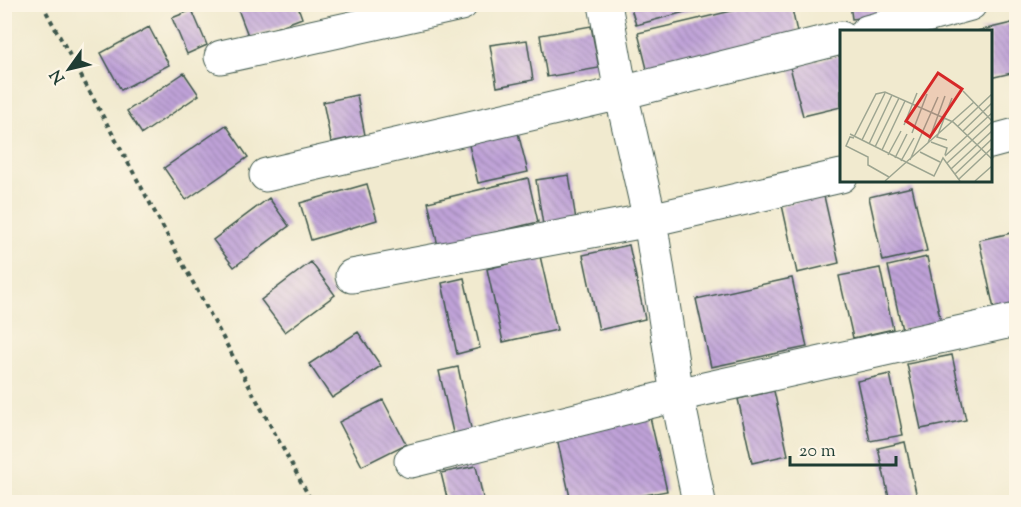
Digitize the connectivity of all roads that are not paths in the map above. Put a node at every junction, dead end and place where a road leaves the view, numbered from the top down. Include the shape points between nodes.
1 (462, 4) edge
2 (605, 4) edge
3 (970, 4) edge
4 (874, 30) edge
5 (840, 38) edge
6 (221, 57) dead end
7 (621, 93) junction
8 (1017, 135) edge
9 (991, 142) edge
10 (266, 175) dead end
11 (840, 176) edge
12 (650, 220) junction
13 (352, 276) dead end
14 (1017, 320) edge
15 (677, 395) junction
16 (411, 460) dead end
17 (699, 502) edge

1 - 6 street
2 - 7 street
3 - 4 street
5 - 7 street
7 - 10 street
7 - 12 street
8 - 9 street
11 - 12 street
12 - 13 street
12 - 15 street
14 - 15 street
15 - 16 street
15 - 17 street

